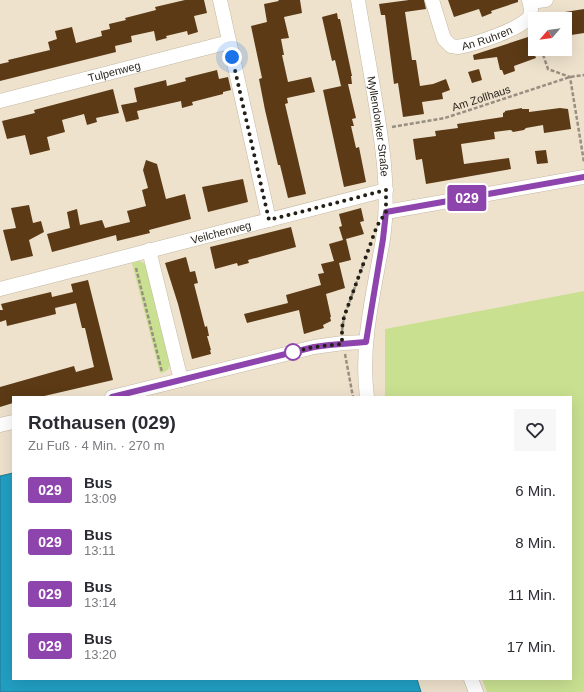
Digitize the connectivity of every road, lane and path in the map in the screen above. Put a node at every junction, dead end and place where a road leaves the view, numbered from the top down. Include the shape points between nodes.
1 (220, 0) edge
2 (360, 0) edge
3 (432, 0) edge
4 (546, 0) edge
5 (529, 1) edge
6 (229, 42) junction
7 (543, 56) edge
8 (584, 75) edge
9 (570, 77) junction
10 (0, 100) edge
11 (380, 129) junction
12 (584, 162) edge
13 (584, 177) edge
14 (386, 190) junction
15 (386, 212) junction
16 (269, 220) junction
17 (149, 250) junction
18 (133, 254) junction
19 (365, 259) dead end
20 (0, 289) edge
21 (366, 342) junction
22 (342, 344) junction
23 (181, 380) junction
24 (164, 384) junction
25 (116, 396) edge
26 (353, 396) edge
27 (366, 396) edge
28 (12, 422) edge
29 (0, 425) edge
30 (470, 680) edge
31 (476, 692) edge

1 - 6 street
2 - 11 street, Myllendonker Straße
3 - 5 street, An Ruhren via 444,39 451,46 458,47 511,30 521,24 530,16
4 - 5 street, An Ruhren
6 - 10 street, Tulpenweg
6 - 16 street
7 - 9 path via 548,69
8 - 9 path, Am Zollhaus
9 - 11 path, Am Zollhaus via 445,118
9 - 12 path
11 - 14 street, Myllendonker Straße
13 - 15 street
14 - 15 street, Myllendonker Straße
14 - 16 street, Veilchenweg
15 - 21 street, Myllendonker Straße
16 - 17 street, Veilchenweg
17 - 18 street, Veilchenweg
17 - 23 street
18 - 20 street, Veilchenweg
18 - 24 path
19 - 22 path via 344,317
21 - 22 street
21 - 27 street, Myllendonker Straße
22 - 23 street via 314,347
22 - 26 path
23 - 24 street
24 - 25 street
28 - 29 street
30 - 31 street

